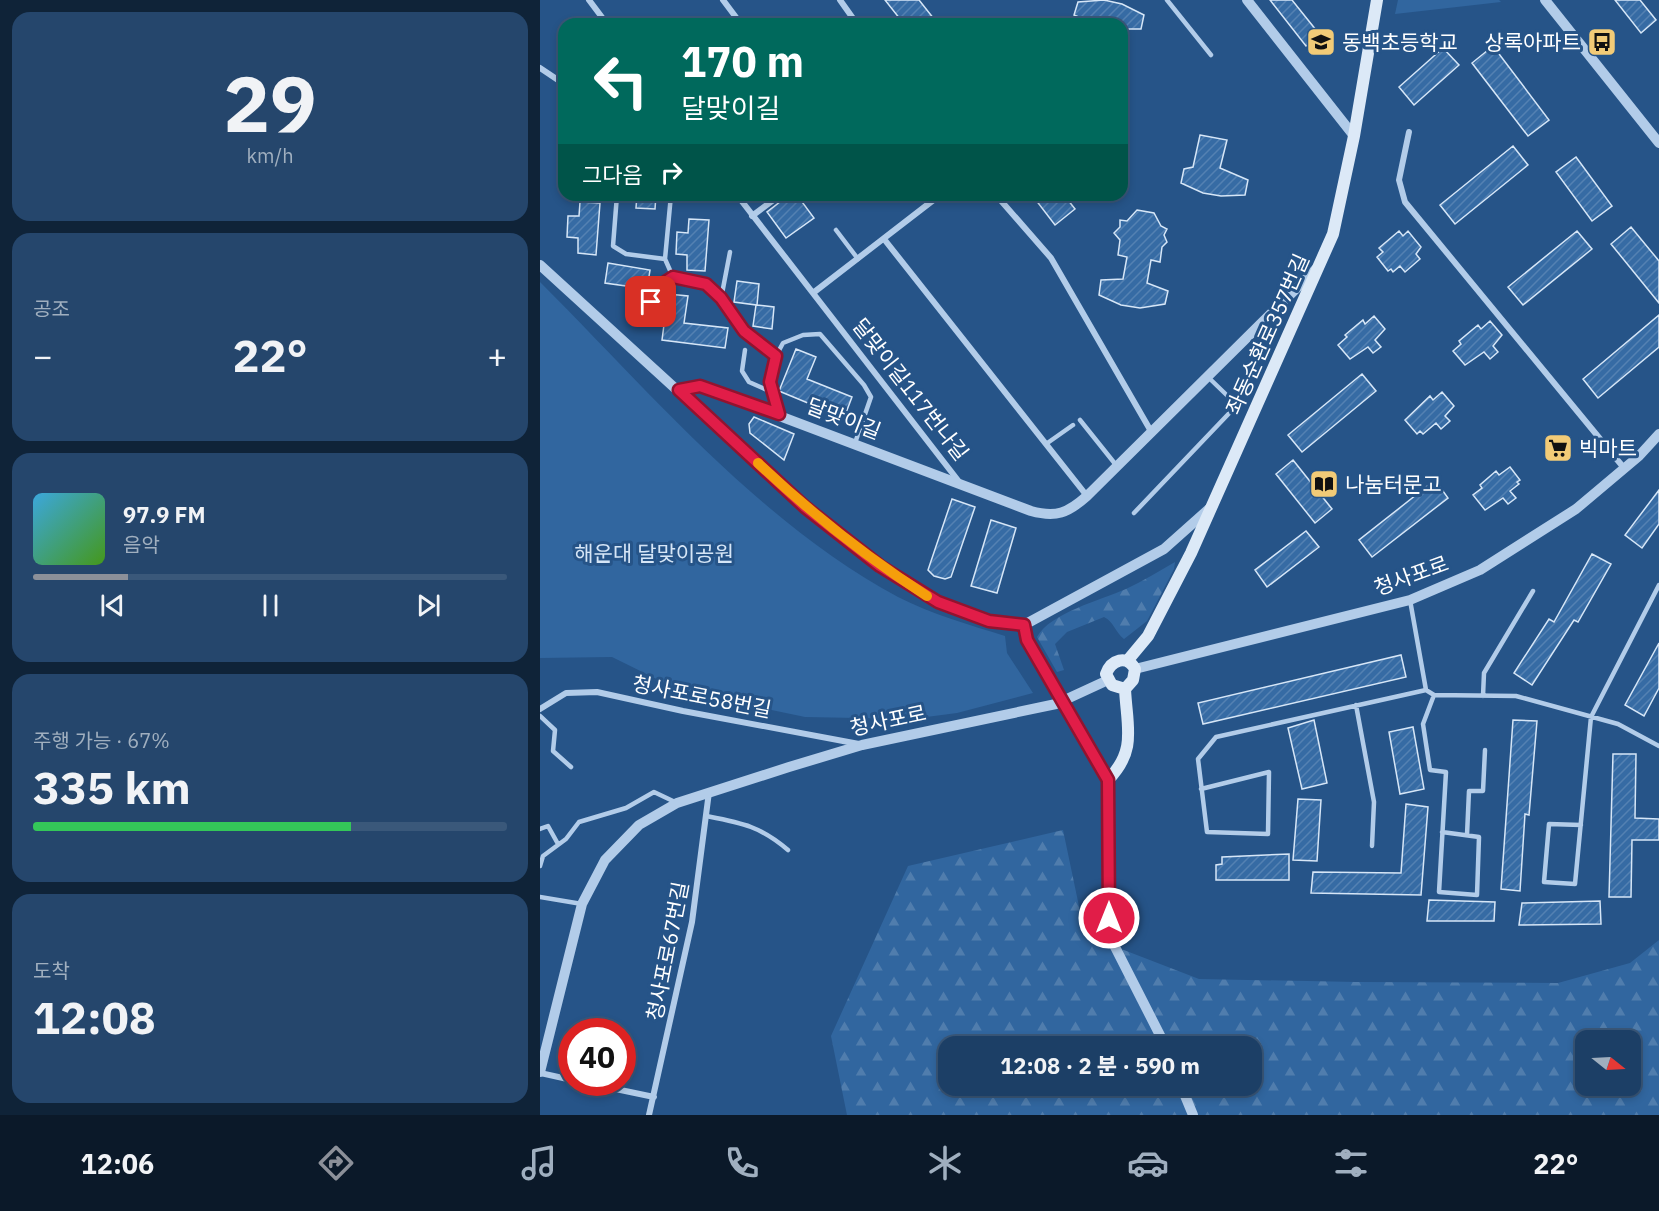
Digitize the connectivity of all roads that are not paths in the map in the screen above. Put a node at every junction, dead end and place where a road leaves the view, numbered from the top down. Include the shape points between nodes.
1 (589, 0) edge
2 (723, 0) edge
3 (840, 0) edge
4 (1167, 0) edge
5 (1247, 0) edge
6 (1377, 0) edge
7 (1545, 0) edge
8 (603, 18) edge
9 (736, 18) edge
10 (853, 18) edge
11 (1211, 55) dead end
12 (540, 68) edge
13 (558, 80) edge
14 (1409, 132) dead end
15 (1354, 136) junction
16 (1659, 143) edge
17 (617, 201) edge
18 (670, 201) edge
19 (741, 201) edge
20 (772, 201) edge
21 (932, 201) edge
22 (1001, 201) edge
23 (752, 216) junction
24 (836, 230) dead end
25 (884, 239) junction
26 (730, 252) dead end
27 (665, 259) junction
28 (858, 259) junction
29 (540, 265) edge
30 (1317, 268) junction
31 (673, 277) junction
32 (813, 293) junction
33 (721, 298) junction
34 (650, 315) dead end
35 (745, 350) dead end
36 (776, 356) junction
37 (1209, 378) junction
38 (679, 390) junction
39 (774, 393) junction
40 (779, 414) junction
41 (1080, 420) dead end
42 (1072, 425) dead end
43 (1152, 433) junction
44 (1659, 434) edge
45 (855, 443) junction
46 (1046, 444) junction
47 (1117, 467) junction
48 (1624, 468) junction
49 (960, 483) junction
50 (1087, 496) junction
51 (1213, 506) junction
52 (1134, 513) dead end
53 (1659, 585) edge
54 (1533, 591) dead end
55 (1410, 600) junction
56 (1024, 625) junction
57 (1132, 665) junction
58 (1108, 680) junction
59 (1125, 689) junction
60 (1426, 690) junction
61 (1434, 695) junction
62 (1483, 696) junction
63 (1356, 705) junction
64 (540, 709) edge
65 (540, 716) edge
66 (1591, 717) junction
67 (862, 745) junction
68 (1659, 746) edge
69 (1485, 750) dead end
70 (570, 766) dead end
71 (1105, 775) junction
72 (1201, 789) junction
73 (709, 792) junction
74 (677, 803) junction
75 (706, 816) junction
76 (1581, 825) junction
77 (540, 829) edge
78 (1442, 832) junction
79 (1467, 835) junction
80 (558, 844) junction
81 (1372, 846) dead end
82 (788, 850) dead end
83 (540, 866) edge
84 (540, 897) edge
85 (582, 904) junction
86 (1160, 1036) edge
87 (540, 1072) edge
88 (558, 1076) edge
89 (636, 1093) edge
90 (1185, 1096) edge
91 (654, 1097) junction
92 (649, 1115) edge
93 (1193, 1115) edge

1 - 8 street
2 - 9 street
3 - 10 street
4 - 11 lane
5 - 15 street
6 - 15 main road, 좌동순환로357번길
7 - 16 street
12 - 13 street
14 - 48 street via 1399,180 1405,202
15 - 30 main road, 좌동순환로357번길 via 1333,234
17 - 27 lane via 613,246 626,254
18 - 27 lane
19 - 23 street, 달맞이길117번나길
20 - 23 street
21 - 25 street
22 - 43 street via 1051,258
23 - 32 street, 달맞이길117번나길
24 - 28 lane
25 - 28 street
25 - 46 street
26 - 33 lane
27 - 31 lane
28 - 32 street
29 - 38 street
30 - 37 street, 달맞이길117번나길
30 - 51 main road, 좌동순환로357번길
31 - 33 lane via 706,284
31 - 34 lane via 653,290
32 - 49 street, 달맞이길117번나길
33 - 36 lane via 744,331
35 - 39 lane via 742,371 749,382
36 - 39 lane via 770,382
36 - 45 lane via 783,343 803,335 820,334 871,397
37 - 43 street, 달맞이길117번나길
37 - 52 lane via 1237,405
38 - 40 street, 달맞이길 via 700,386
38 - 56 street via 805,507 880,566 938,602 989,621
39 - 40 lane
40 - 45 street, 달맞이길
41 - 47 lane
42 - 46 lane
43 - 47 street, 달맞이길117번나길
44 - 48 street, 청사포로
45 - 49 street, 달맞이길
46 - 50 street
47 - 50 street, 달맞이길117번나길
48 - 55 street, 청사포로 via 1576,509 1480,570
49 - 50 street, 달맞이길117번나길 via 1044,515 1072,510
51 - 56 street via 1164,549
51 - 57 main road, 좌동순환로357번길
53 - 66 lane
54 - 62 lane via 1484,673
55 - 57 street, 청사포로
55 - 60 lane
56 - 71 street, bridge via 1027,640
57 - 58 main road via 1114,662 1108,668
57 - 59 main road via 1133,681
58 - 59 main road
58 - 67 street, 청사포로 via 1056,704
59 - 71 main road via 1129,747 1122,766
60 - 61 lane
60 - 63 lane
61 - 62 lane
61 - 78 lane via 1423,724 1430,770 1446,772
62 - 66 lane via 1516,696
63 - 72 lane via 1216,737 1198,759
63 - 81 lane via 1374,802
64 - 67 street, 청사포로58번길 via 566,693 597,692
65 - 70 lane via 555,730 553,752
66 - 68 lane via 1618,724
66 - 76 lane
67 - 73 street, 청사포로
69 - 79 lane via 1483,791 1469,791
71 - 86 street via 1112,941
72 - 72 lane via 1207,832 1268,834 1269,772
73 - 74 street, 청사포로
73 - 75 street, 청사포로67번길
74 - 80 lane via 654,792 626,808 579,822
74 - 85 street, 청사포로 via 639,825 605,860
75 - 82 lane via 750,824
75 - 91 street, 청사포로67번길 via 692,922
76 - 76 lane via 1575,884 1544,882 1549,824
77 - 80 lane via 548,826
78 - 79 lane
78 - 79 lane via 1439,892 1477,895 1479,837
80 - 83 lane via 543,856
84 - 85 lane
85 - 87 street, 청사포로
87 - 88 street
89 - 91 street
90 - 93 street
91 - 92 street, 청사포로67번길

